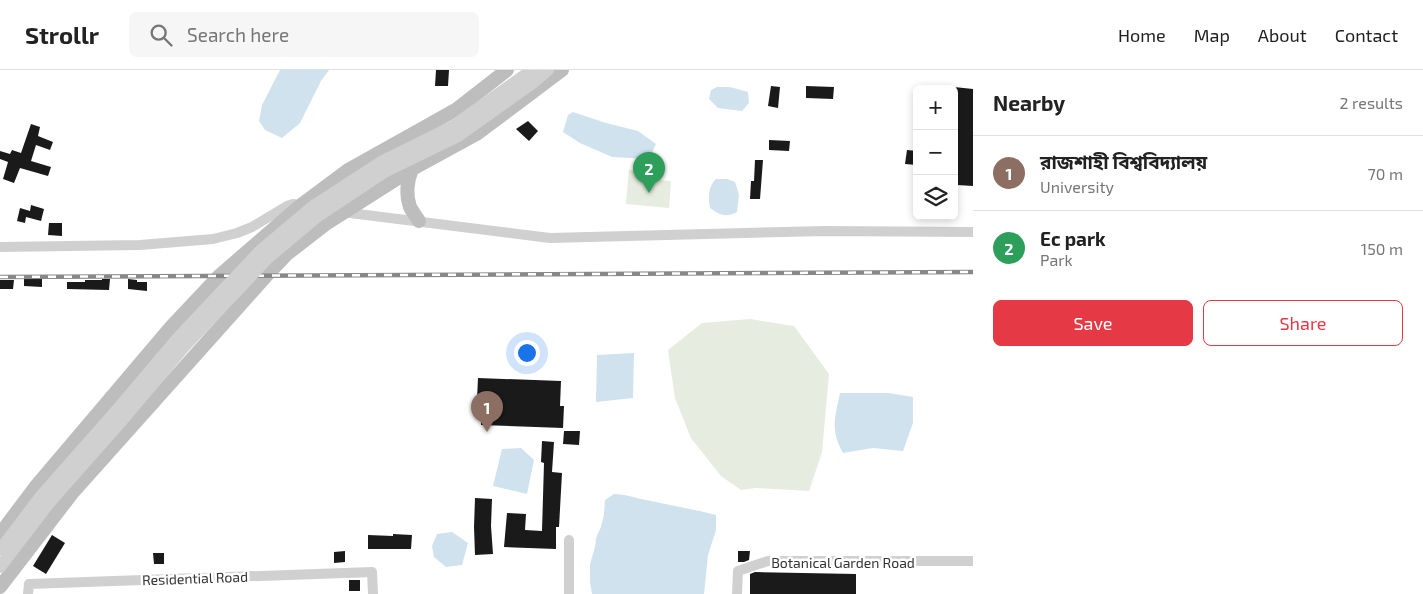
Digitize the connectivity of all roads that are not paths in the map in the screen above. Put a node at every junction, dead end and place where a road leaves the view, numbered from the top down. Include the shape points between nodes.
1 (507, 70) edge
2 (532, 70) edge
3 (548, 70) edge
4 (562, 70) edge
5 (412, 170) junction
6 (301, 205) junction
7 (344, 212) junction
8 (419, 221) junction
9 (973, 232) edge
10 (0, 247) edge
11 (0, 534) edge
12 (569, 540) dead end
13 (0, 550) edge
14 (973, 561) edge
15 (0, 568) edge
16 (0, 587) edge
17 (28, 594) edge
18 (373, 594) edge
19 (570, 594) edge
20 (737, 594) edge

1 - 6 main road via 457,109 348,170
2 - 13 street, bridge via 452,127 381,162 312,207 261,250 176,340 41,496
3 - 15 street, bridge via 458,136 386,171 318,216 268,258 184,347 49,503
4 - 5 main road via 478,133
5 - 7 main road
5 - 8 main road via 408,178 410,207
6 - 7 street
6 - 10 street via 287,206 252,227 213,239 140,245
6 - 11 main road via 219,276 171,327 37,485
7 - 8 street
7 - 16 main road via 287,254 266,276 73,492
8 - 9 street via 550,238 825,231
12 - 19 street
14 - 20 street, Botanical Garden Road via 768,561 738,571
17 - 18 street, Residential Road via 29,584 372,572

